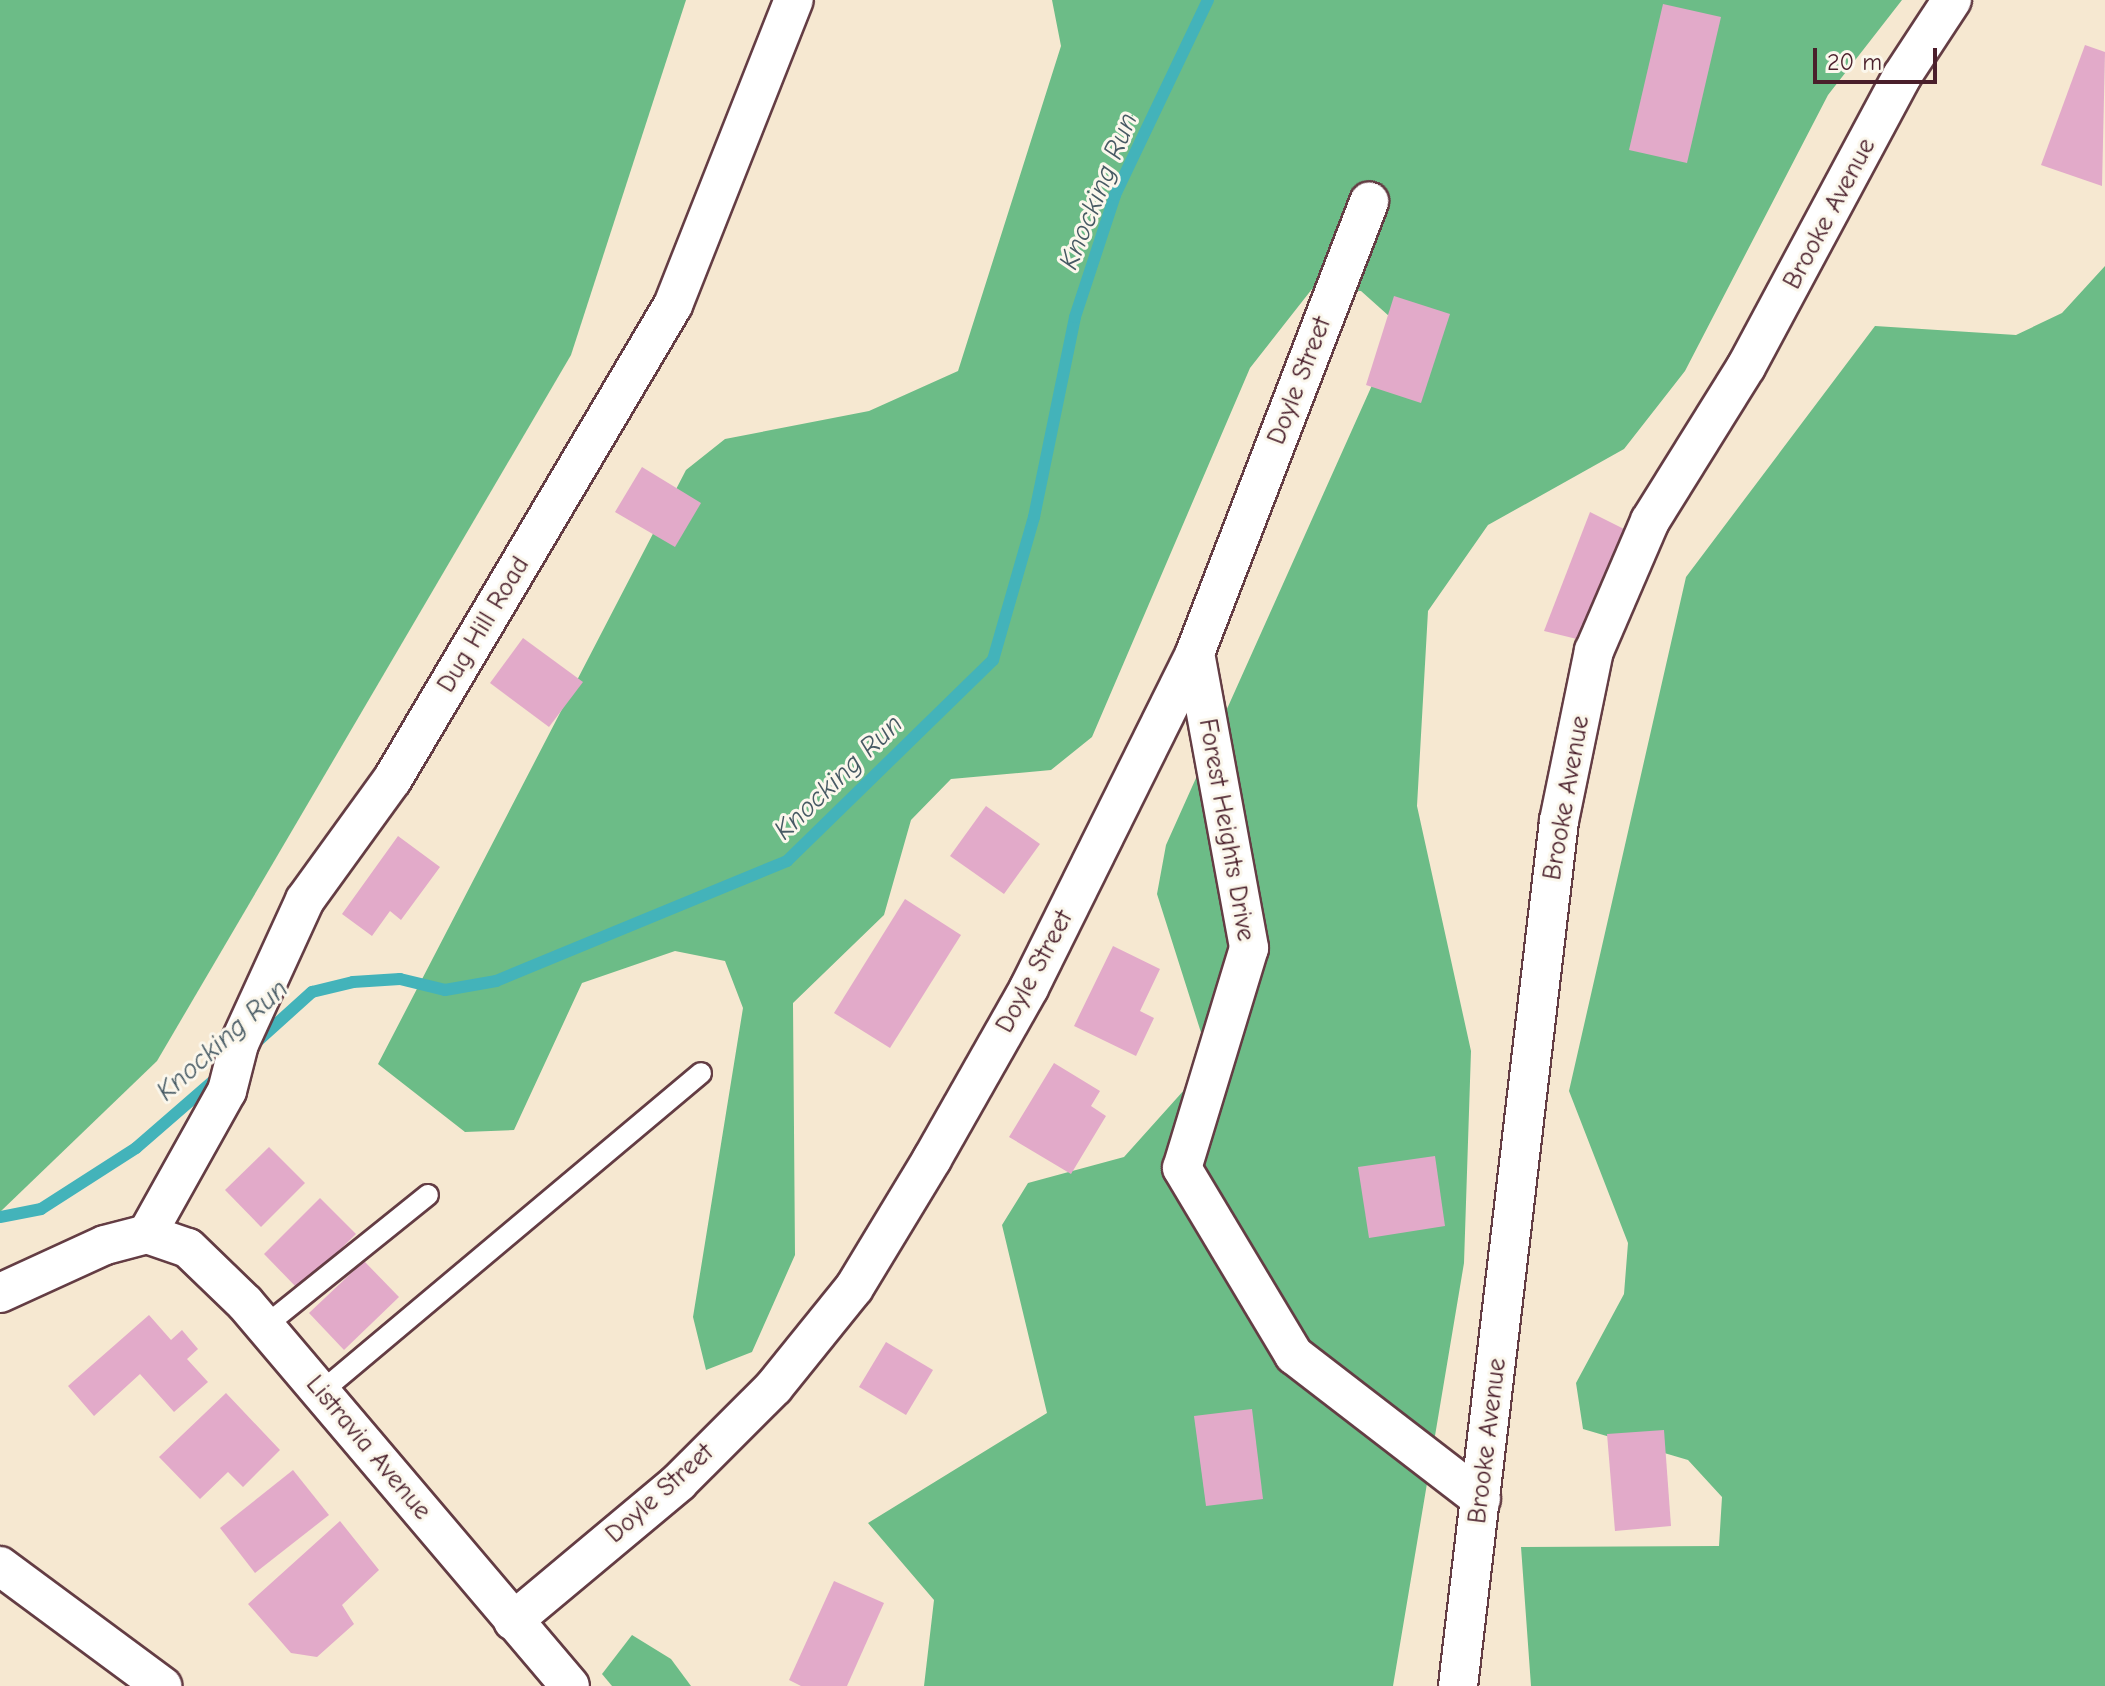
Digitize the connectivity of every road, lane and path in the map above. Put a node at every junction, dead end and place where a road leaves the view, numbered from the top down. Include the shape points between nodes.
1 (794, 0) edge
2 (1952, 0) edge
3 (1369, 201) dead end
4 (1195, 653) junction
5 (701, 1073) dead end
6 (428, 1195) dead end
7 (147, 1234) junction
8 (0, 1293) edge
9 (265, 1326) junction
10 (321, 1392) junction
11 (1481, 1499) junction
12 (0, 1566) edge
13 (513, 1621) junction
14 (162, 1686) edge
15 (570, 1686) edge
16 (1458, 1686) edge

1 - 7 street, Dug Hill Road via 673,305 392,780 305,900 262,987 227,1091
2 - 11 street, Brooke Avenue via 1902,76 1746,367 1650,521 1594,651 1559,821
3 - 4 street, Doyle Street
4 - 11 street, Forest Heights Drive via 1249,948 1182,1168 1294,1355
4 - 13 street, Doyle Street via 1029,988 854,1288 774,1387 679,1482
5 - 10 lane
6 - 9 lane
7 - 8 street via 105,1245
7 - 9 street, Listravia Avenue via 188,1248
9 - 10 street, Listravia Avenue
10 - 13 street, Listravia Avenue
11 - 16 street, Brooke Avenue
12 - 14 street
13 - 15 street, Listravia Avenue

